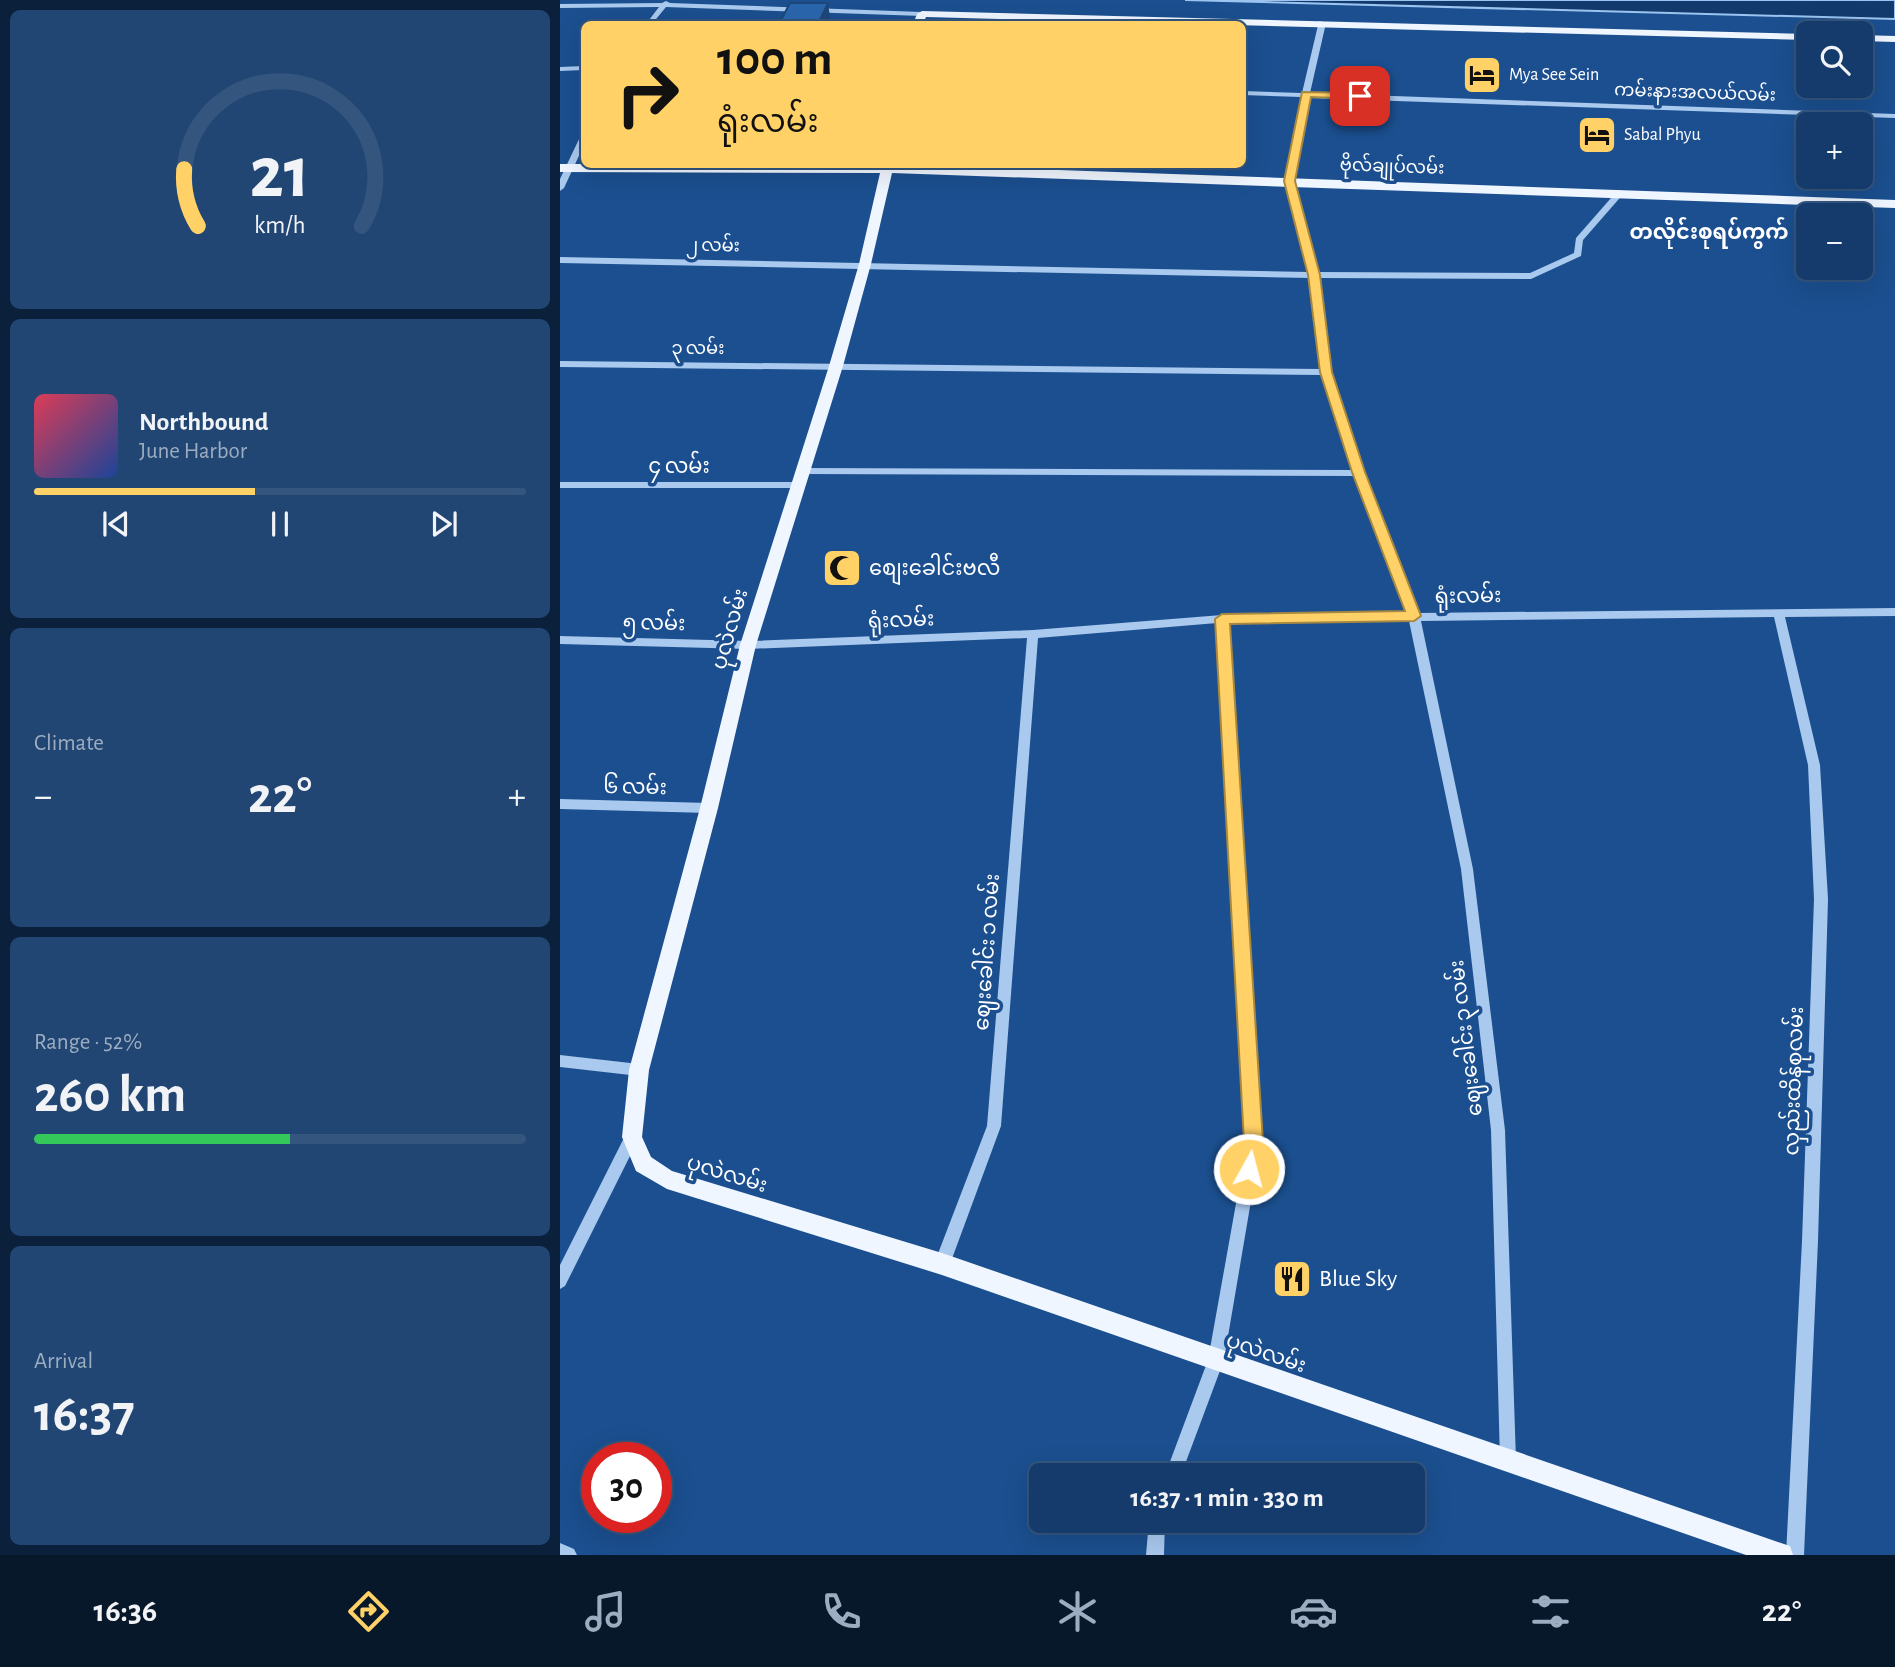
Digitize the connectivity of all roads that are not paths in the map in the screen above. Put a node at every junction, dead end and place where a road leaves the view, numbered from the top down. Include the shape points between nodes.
1 (666, 3) edge
2 (560, 6) edge
3 (920, 19) edge
4 (651, 21) edge
5 (1121, 21) edge
6 (1246, 22) edge
7 (1322, 23) junction
8 (1796, 37) edge
9 (1873, 38) edge
10 (1895, 39) edge
11 (581, 68) edge
12 (560, 69) edge
13 (1246, 93) edge
14 (1306, 94) junction
15 (1895, 116) edge
16 (581, 142) edge
17 (565, 168) edge
18 (887, 168) edge
19 (916, 168) edge
20 (1290, 181) junction
21 (560, 188) edge
22 (1621, 192) junction
23 (1895, 204) edge
24 (560, 260) edge
25 (865, 264) junction
26 (1314, 275) junction
27 (560, 364) edge
28 (836, 366) junction
29 (1326, 372) junction
30 (1359, 472) junction
31 (800, 478) junction
32 (560, 485) edge
33 (1778, 612) junction
34 (1895, 612) edge
35 (1414, 616) junction
36 (1222, 619) junction
37 (1033, 634) junction
38 (560, 640) edge
39 (748, 645) junction
40 (560, 804) edge
41 (709, 808) junction
42 (560, 1061) edge
43 (639, 1070) junction
44 (632, 1137) junction
45 (942, 1264) junction
46 (560, 1281) edge
47 (1216, 1360) junction
48 (1507, 1460) junction
49 (1177, 1463) edge
50 (1156, 1533) edge
51 (560, 1552) edge
52 (568, 1555) edge
53 (1155, 1555) edge
54 (1781, 1555) edge
55 (1795, 1555) edge

1 - 2 street
1 - 3 street
1 - 4 street
3 - 5 main road
6 - 7 main road
7 - 8 main road
7 - 14 street
9 - 10 main road
11 - 12 street
13 - 14 street, ကမ်းနားအလယ်လမ်း
14 - 15 street, ကမ်းနားအလယ်လမ်း
14 - 20 street
16 - 17 street
17 - 21 street
18 - 25 main road, ပုလဲလမ်း
19 - 20 main road, ဗိုလ်ချုပ်လမ်း
20 - 22 main road, ဗိုလ်ချုပ်လမ်း
20 - 26 street, ဈေးခေါင်း ၃ လမ်း
22 - 23 main road, ဗိုလ်ချုပ်လမ်း
22 - 26 street, ၂ လမ်း via 1579,240 1578,254 1531,276
24 - 25 street, ၂ လမ်း
25 - 26 street, ၂ လမ်း
25 - 28 main road, ပုလဲလမ်း
26 - 29 street, ဈေးခေါင်း ၃ လမ်း
27 - 28 street, ၃ လမ်း
28 - 29 street
28 - 31 main road, ပုလဲလမ်း
29 - 30 street, ဈေးခေါင်း ၃ လမ်း
30 - 31 street, ၄ လမ်း
30 - 35 street, ဈေးခေါင်း ၃ လမ်း
31 - 32 street, ၄ လမ်း
31 - 39 main road, ပုလဲလမ်း
33 - 34 street, ရုံးလမ်း
33 - 35 street, ရုံးလမ်း
33 - 55 street, လှည်းထိန်စုလမ်း via 1814,765 1821,899
35 - 36 street, ရုံးလမ်း
35 - 48 street, ဈေးခေါင်း ၃ လမ်း via 1467,869 1497,1130
36 - 37 street, ရုံးလမ်း
36 - 47 street via 1254,1142
37 - 39 street, ရုံးလမ်း
37 - 45 street, ဈေးခေါင်း ၁ လမ်း via 994,1126
38 - 39 street, ၅ လမ်း
39 - 41 main road, ပုလဲလမ်း
40 - 41 street, ၆ လမ်း
41 - 43 main road, ပုလဲလမ်း
42 - 43 street
43 - 44 main road, ပုလဲလမ်း
44 - 45 main road, ပုလဲလမ်း via 643,1164 667,1179
44 - 46 street
45 - 47 main road, ပုလဲလမ်း
47 - 48 main road, ပုလဲလမ်း
47 - 49 street
48 - 54 main road, ပုလဲလမ်း
50 - 53 street
51 - 52 street

